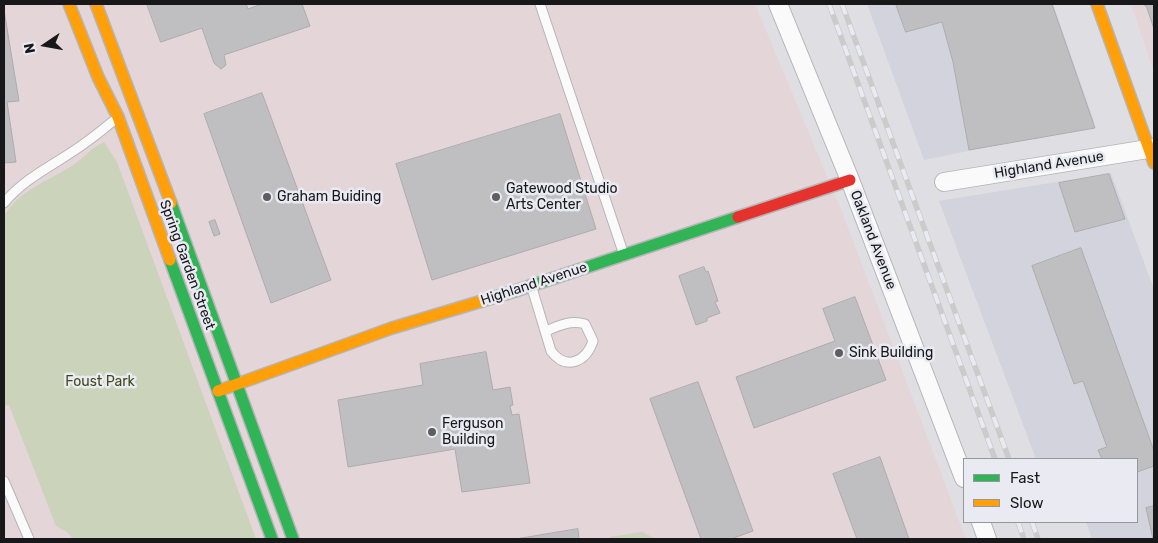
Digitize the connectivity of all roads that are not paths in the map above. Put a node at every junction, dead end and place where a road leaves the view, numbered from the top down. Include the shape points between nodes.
1 (70, 4) edge
2 (96, 4) edge
3 (540, 4) edge
4 (778, 4) edge
5 (1097, 4) edge
6 (135, 110) junction
7 (118, 117) junction
8 (1153, 153) edge
9 (850, 180) junction
10 (944, 182) dead end
11 (4, 203) edge
12 (624, 255) junction
13 (532, 286) junction
14 (546, 331) junction
15 (238, 384) junction
16 (218, 391) junction
17 (963, 475) edge
18 (4, 481) edge
19 (981, 523) edge
20 (29, 539) edge
21 (272, 539) edge
22 (293, 539) edge
23 (987, 539) edge

1 - 7 main road, Spring Garden Street via 98,77
2 - 6 main road, Spring Garden Street
3 - 12 lane
4 - 9 street, Oakland Avenue
5 - 8 main road
6 - 7 lane
6 - 15 main road, Spring Garden Street
7 - 11 lane via 89,141 44,168
7 - 16 main road, Spring Garden Street
8 - 10 street, Highland Avenue
9 - 12 main road, Highland Avenue
9 - 17 street, Oakland Avenue
12 - 13 main road, Highland Avenue
13 - 14 lane
13 - 15 main road, Highland Avenue via 392,328
14 - 14 lane via 551,351 566,362 580,361 594,342 586,324 562,324
15 - 16 main road, Highland Avenue
15 - 22 main road, Spring Garden Street
16 - 21 main road, Spring Garden Street
18 - 20 lane
19 - 23 street

